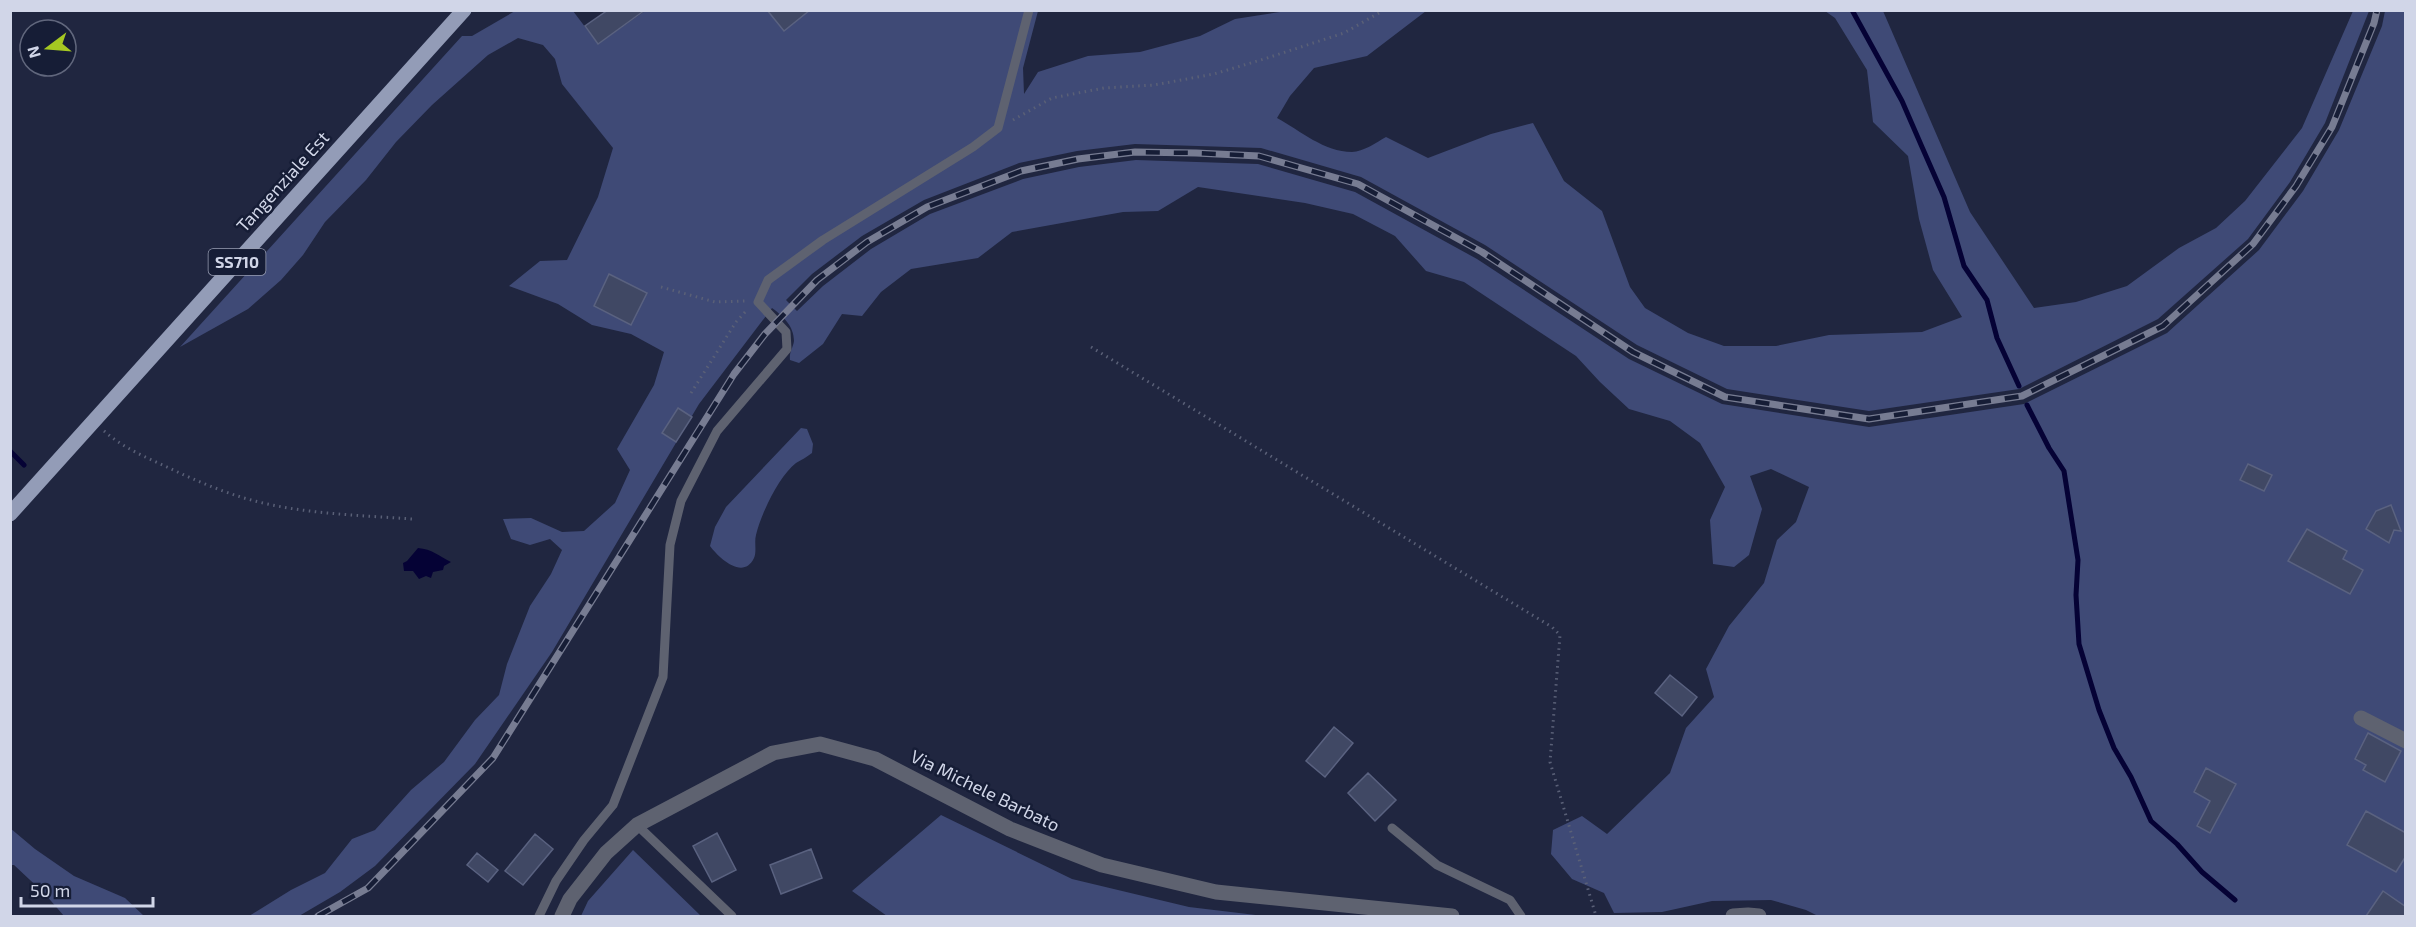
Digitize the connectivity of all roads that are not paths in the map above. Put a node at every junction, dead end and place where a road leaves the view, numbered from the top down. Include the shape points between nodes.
1 (464, 10) edge
2 (1029, 10) edge
3 (10, 514) edge
4 (2361, 718) dead end
5 (2406, 741) edge
6 (637, 825) junction
7 (1392, 828) dead end
8 (1355, 913) edge
9 (539, 916) edge
10 (562, 916) edge
11 (732, 916) edge
12 (1452, 916) edge
13 (1521, 916) edge
14 (1733, 916) edge
15 (1759, 916) edge

1 - 3 main road, Tangenziale Est / SS710
2 - 9 lane via 998,128 974,147 823,240 768,280 759,302 786,332 787,348 717,430 681,501 670,545 663,677 613,805 567,865
4 - 5 street
6 - 8 street, Via Michele Barbato via 773,753 820,744 875,759 1010,829 1102,865 1215,892
6 - 10 street, Via Michele Barbato via 606,853 570,899
6 - 11 lane
7 - 13 lane via 1437,865 1510,900
8 - 12 street, Via Michele Barbato
14 - 15 street

